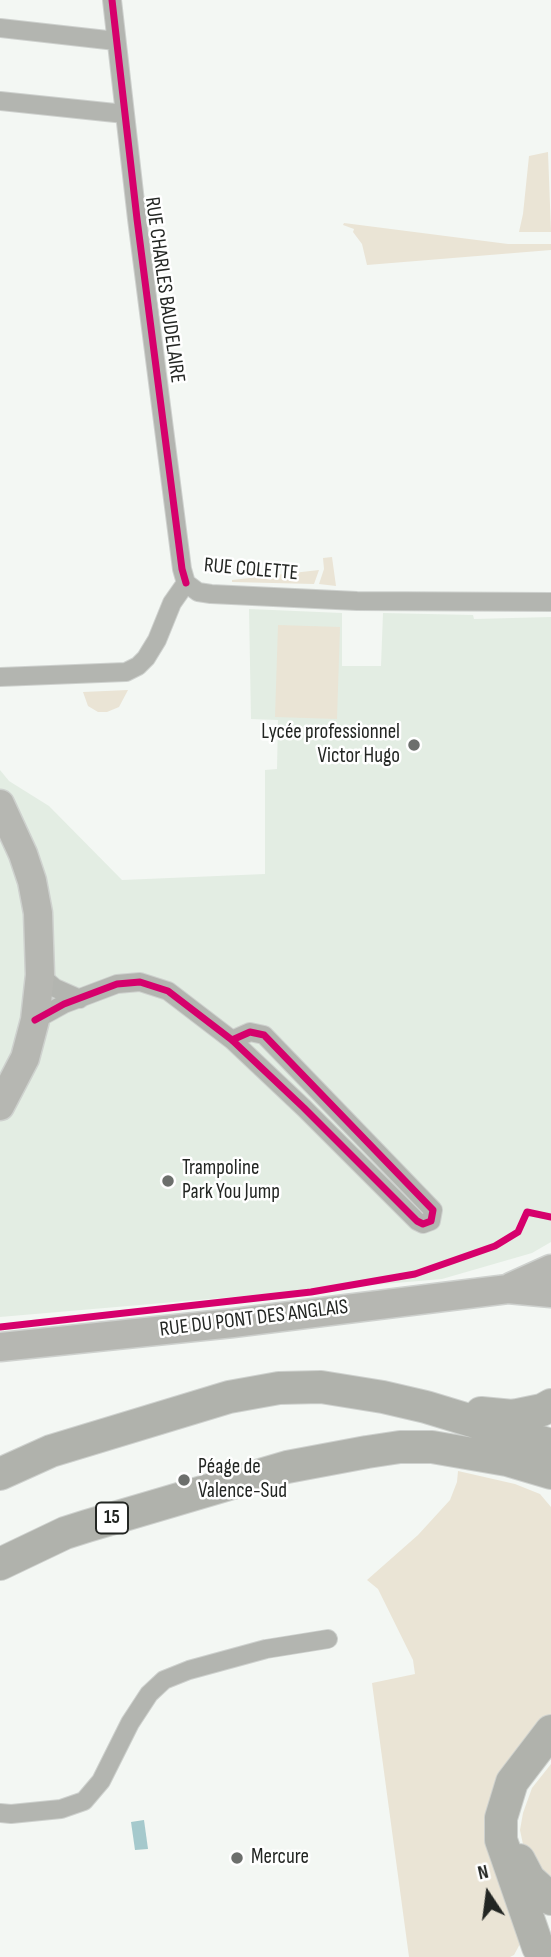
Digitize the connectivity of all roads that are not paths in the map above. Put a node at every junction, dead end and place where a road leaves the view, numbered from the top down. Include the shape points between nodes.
1 (112, 0) edge
2 (0, 28) edge
3 (116, 41) junction
4 (0, 101) edge
5 (125, 114) junction
6 (186, 583) junction
7 (551, 602) edge
8 (0, 677) edge
9 (0, 804) edge
10 (0, 831) edge
11 (40, 975) junction
12 (80, 999) junction
13 (35, 1020) junction
14 (232, 1040) junction
15 (0, 1082) edge
16 (0, 1105) edge
17 (551, 1269) edge
18 (508, 1289) junction
19 (551, 1293) edge
20 (0, 1347) edge
21 (551, 1405) edge
22 (426, 1407) junction
23 (551, 1445) edge
24 (507, 1460) junction
25 (551, 1473) edge
26 (0, 1474) edge
27 (551, 1493) edge
28 (0, 1564) edge
29 (328, 1639) dead end
30 (551, 1731) edge
31 (551, 1756) edge
32 (0, 1813) edge
33 (551, 1899) edge
34 (541, 1945) edge

1 - 3 street, RUE CHARLES BAUDELAIRE
2 - 3 street
3 - 5 street, RUE CHARLES BAUDELAIRE
4 - 5 street
5 - 6 street, RUE CHARLES BAUDELAIRE
6 - 7 street, RUE COLETTE via 211,594 357,601
6 - 8 street, RUE COLETTE via 138,666 126,672
9 - 11 main road via 32,881
10 - 15 main road via 20,885 29,946 27,995
11 - 12 street
11 - 13 main road
12 - 13 street
12 - 14 street via 117,984 153,985 184,1000
13 - 16 main road via 25,1058
14 - 14 street via 250,1032 264,1035 433,1210 431,1221 417,1222
17 - 18 main road, RUE DU PONT DES ANGLAIS
18 - 19 main road, RUE DU PONT DES ANGLAIS
18 - 20 main road, RUE DU PONT DES ANGLAIS
21 - 22 highway via 513,1416
22 - 23 highway
22 - 26 highway via 321,1387 279,1388 229,1397 62,1447
24 - 25 highway
24 - 27 highway
24 - 28 highway, 15 via 432,1447 400,1447 314,1461 65,1533
29 - 32 street via 266,1649 164,1680 149,1693 84,1801 61,1809
30 - 34 highway via 512,1782 501,1818 501,1840
31 - 33 highway via 521,1796 513,1834 524,1871

